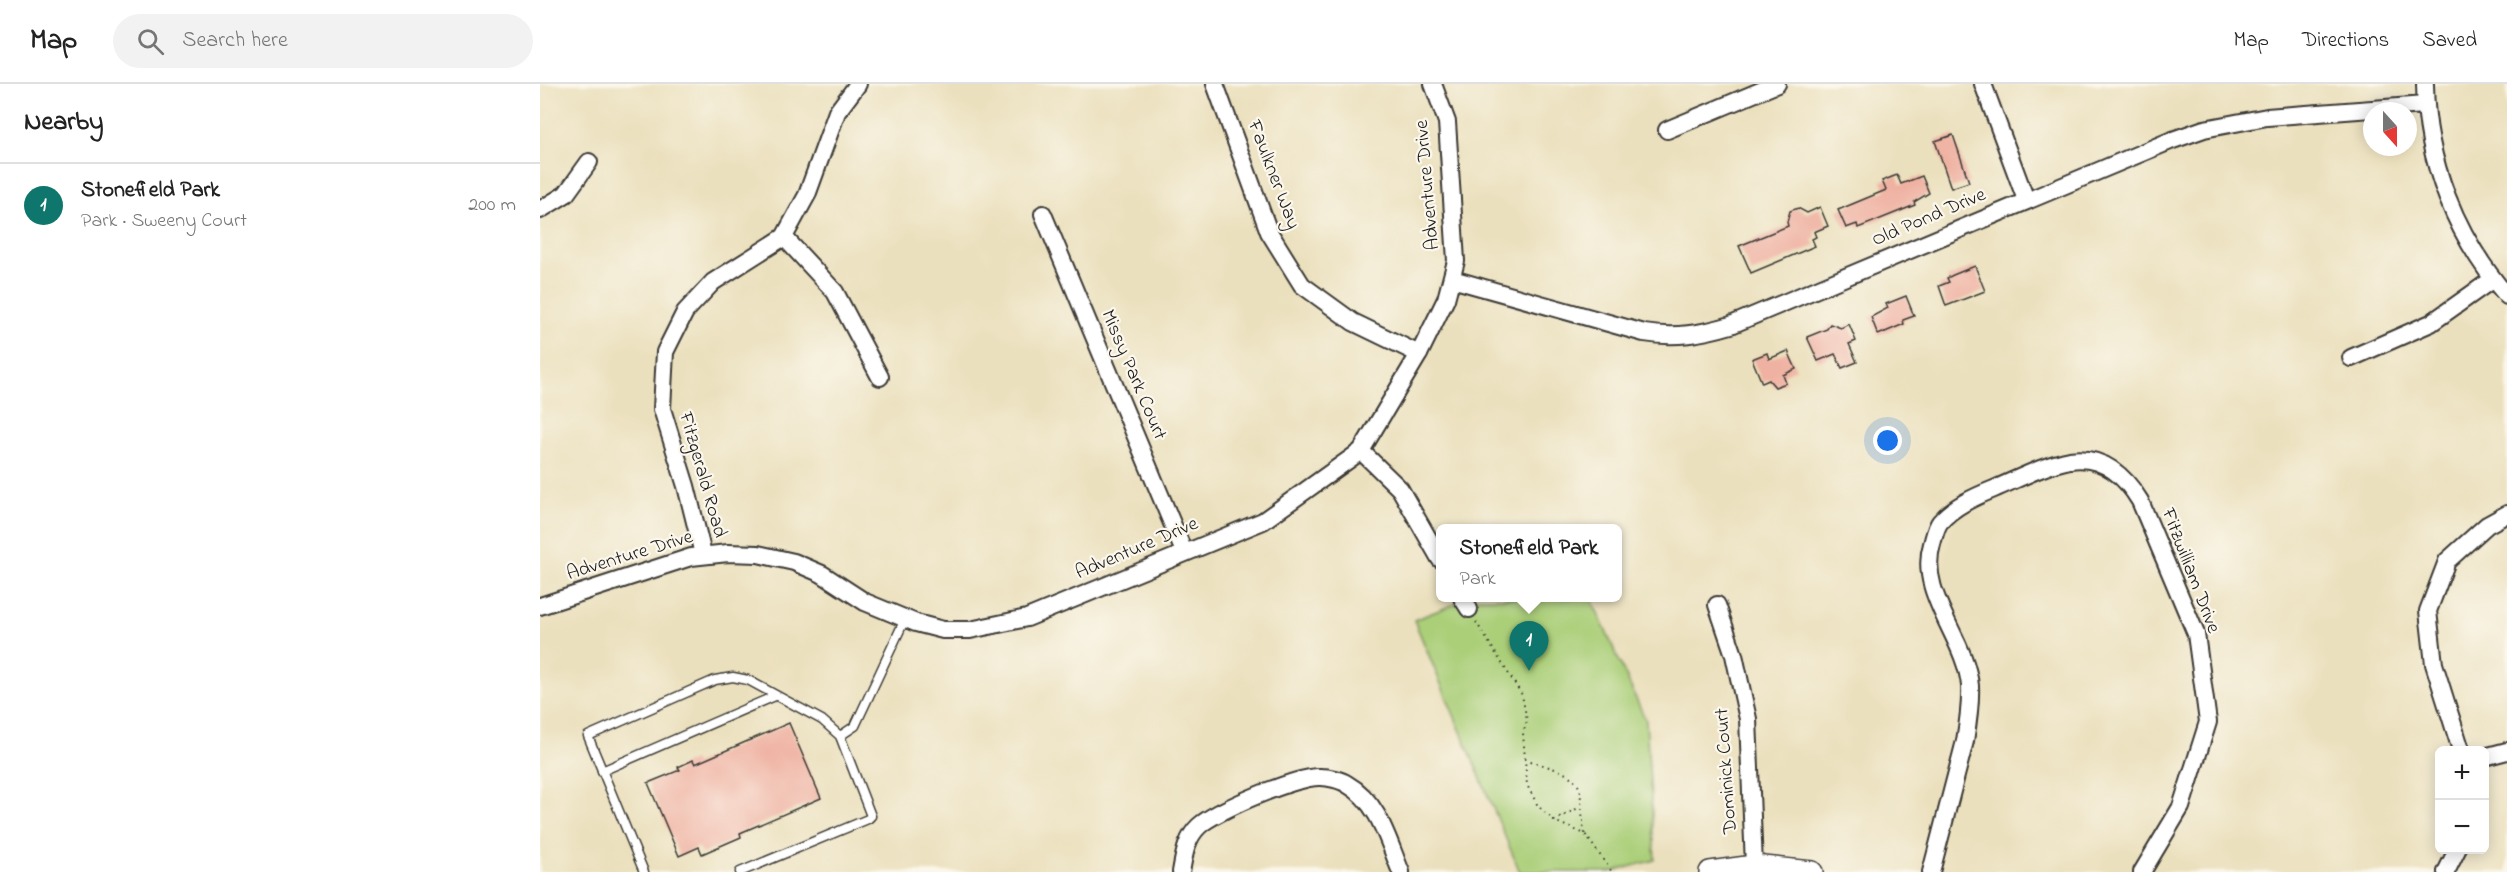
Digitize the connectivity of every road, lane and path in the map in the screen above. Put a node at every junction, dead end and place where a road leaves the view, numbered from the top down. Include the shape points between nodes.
1 (858, 84) edge
2 (1215, 84) edge
3 (1433, 84) edge
4 (1777, 84) edge
5 (1983, 84) edge
6 (2424, 84) edge
7 (2425, 105) junction
8 (1667, 130) dead end
9 (589, 162) dead end
10 (2026, 200) junction
11 (540, 210) edge
12 (1043, 214) dead end
13 (784, 237) junction
14 (1452, 279) junction
15 (2493, 279) junction
16 (2507, 296) edge
17 (1419, 354) junction
18 (2351, 358) dead end
19 (880, 377) dead end
20 (1361, 451) junction
21 (2507, 514) edge
22 (1184, 552) junction
23 (1436, 552) edge
24 (703, 554) junction
25 (1466, 603) edge
26 (1717, 605) dead end
27 (540, 606) edge
28 (905, 619) junction
29 (775, 696) junction
30 (840, 736) junction
31 (2460, 746) edge
32 (2507, 751) edge
33 (2489, 756) edge
34 (1525, 759) junction
35 (602, 771) junction
36 (1580, 807) junction
37 (1554, 821) junction
38 (1585, 834) junction
39 (2455, 854) edge
40 (1754, 866) junction
41 (644, 872) edge
42 (740, 872) edge
43 (1181, 872) edge
44 (1401, 872) edge
45 (1612, 872) edge
46 (1710, 872) edge
47 (1812, 872) edge
48 (1932, 872) edge
49 (2142, 872) edge
50 (2446, 872) edge

1 - 13 street, Fitzgerald Road via 837,112 807,195
2 - 17 street, Faulkner Way via 1269,232 1302,285 1353,322
3 - 14 street, Adventure Drive via 1447,122 1456,261
4 - 8 street
5 - 10 street
6 - 7 street
7 - 10 street, Old Pond Drive via 2236,121 2170,141
7 - 15 street via 2442,185 2457,221
9 - 11 street via 566,194
10 - 14 street, Old Pond Drive via 1731,325 1687,335 1644,333
12 - 22 street, Missy Park Court
13 - 19 street via 835,292
13 - 24 street, Fitzgerald Road via 713,282 685,312 666,352 662,410
14 - 17 street, Adventure Drive
15 - 16 street
15 - 18 street via 2431,322
17 - 20 street, Adventure Drive
20 - 22 street, Adventure Drive via 1263,520
20 - 23 street via 1400,489
21 - 31 street via 2487,525 2447,561 2428,611 2434,664
22 - 28 street, Adventure Drive via 1027,618 998,626 943,630
24 - 27 street, Adventure Drive
24 - 28 street, Adventure Drive via 758,554 794,562 822,574 865,602
25 - 34 path via 1522,695 1527,721 1523,733
26 - 40 street, Dominick Court via 1734,655 1748,719
28 - 30 lane via 855,726
29 - 30 lane via 822,720
29 - 35 lane
29 - 35 lane via 748,680 715,680 591,733 588,740
30 - 42 lane via 871,816
32 - 33 street
34 - 36 path via 1572,777 1580,789
34 - 37 path via 1527,785 1538,806
35 - 41 lane
36 - 37 path
36 - 38 path
37 - 38 path
38 - 45 path
39 - 50 street
40 - 46 street
40 - 47 street
43 - 44 street via 1185,847 1197,827 1215,813 1298,781 1320,777 1346,783 1368,800
48 - 49 street, Fitzwilliam Drive via 1965,741 1970,685 1934,591 1928,558 1939,524 1967,500 2055,464 2088,460 2120,474 2140,501 2196,634 2208,722 2181,807

